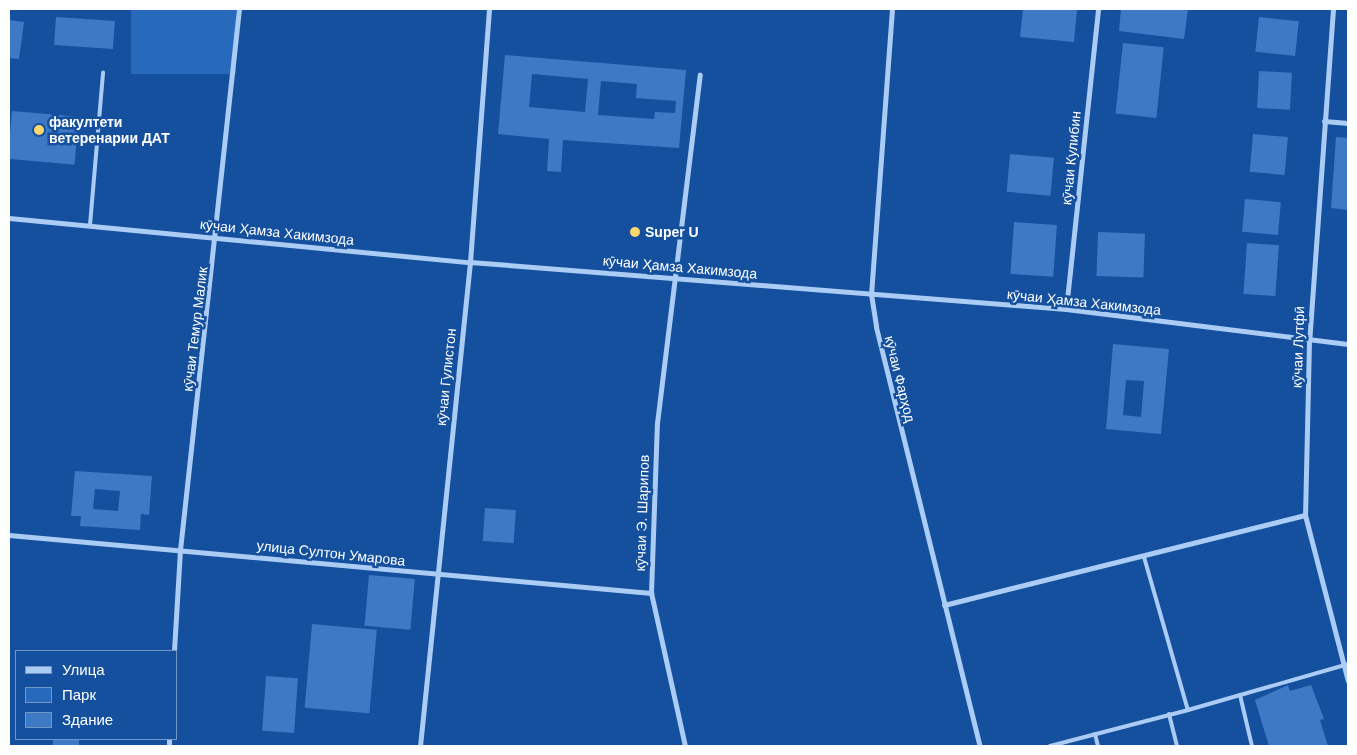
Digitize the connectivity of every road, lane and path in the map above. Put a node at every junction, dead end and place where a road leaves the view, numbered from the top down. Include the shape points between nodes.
1 (239, 9) edge
2 (489, 9) edge
3 (892, 9) edge
4 (1098, 9) edge
5 (1333, 9) edge
6 (103, 73) dead end
7 (700, 75) dead end
8 (1324, 121) junction
9 (1348, 123) edge
10 (9, 218) edge
11 (90, 225) junction
12 (217, 237) junction
13 (470, 262) junction
14 (674, 277) junction
15 (871, 294) junction
16 (1066, 309) junction
17 (1309, 341) junction
18 (1348, 344) edge
19 (1305, 515) junction
20 (9, 535) edge
21 (180, 550) junction
22 (1144, 557) junction
23 (436, 575) junction
24 (651, 593) junction
25 (944, 605) junction
26 (174, 650) edge
27 (1346, 664) edge
28 (1348, 681) edge
29 (1240, 695) junction
30 (1188, 710) junction
31 (1169, 714) junction
32 (1094, 734) junction
33 (420, 746) edge
34 (685, 746) edge
35 (980, 746) edge
36 (1050, 746) edge
37 (1098, 746) edge
38 (1177, 746) edge
39 (1252, 746) edge

1 - 12 street, кӯчаи Темур Малик
2 - 13 street, кӯчаи Гулистон
3 - 15 street, кӯчаи Фарҳод
4 - 16 street, кӯчаи Кулибин
5 - 8 street, кӯчаи Лутфӣ
6 - 11 lane
7 - 14 street, кӯчаи Э. Шарипов
8 - 9 street
8 - 17 street, кӯчаи Лутфӣ
10 - 11 street, кӯчаи Ҳамза Хакимзода
11 - 12 street, кӯчаи Ҳамза Хакимзода
12 - 13 street, кӯчаи Ҳамза Хакимзода
12 - 21 street, кӯчаи Темур Малик
13 - 14 street, кӯчаи Ҳамза Хакимзода
13 - 23 street, кӯчаи Гулистон
14 - 15 street, кӯчаи Ҳамза Хакимзода
14 - 24 street, кӯчаи Э. Шарипов via 657,423
15 - 16 street, кӯчаи Ҳамза Хакимзода
15 - 25 street, кӯчаи Фарҳод via 876,327
16 - 17 street, кӯчаи Ҳамза Хакимзода
17 - 18 street, кӯчаи Ҳамза Хакимзода
17 - 19 street, кӯчаи Лутфӣ
19 - 22 street
19 - 27 street, кӯчаи Лутфӣ
20 - 21 street, улица Султон Умарова
21 - 23 street, улица Султон Умарова
21 - 26 street, кӯчаи Темур Малик
22 - 25 street
22 - 30 lane
23 - 24 street, улица Султон Умарова
23 - 33 street, кӯчаи Гулистон
24 - 34 street, кӯчаи Э. Шарипов
25 - 35 street, кӯчаи Фарҳод
27 - 28 street, кӯчаи Лутфӣ
27 - 29 lane
29 - 30 lane
29 - 39 lane
30 - 31 lane
31 - 32 lane
31 - 38 lane
32 - 36 lane
32 - 37 lane

